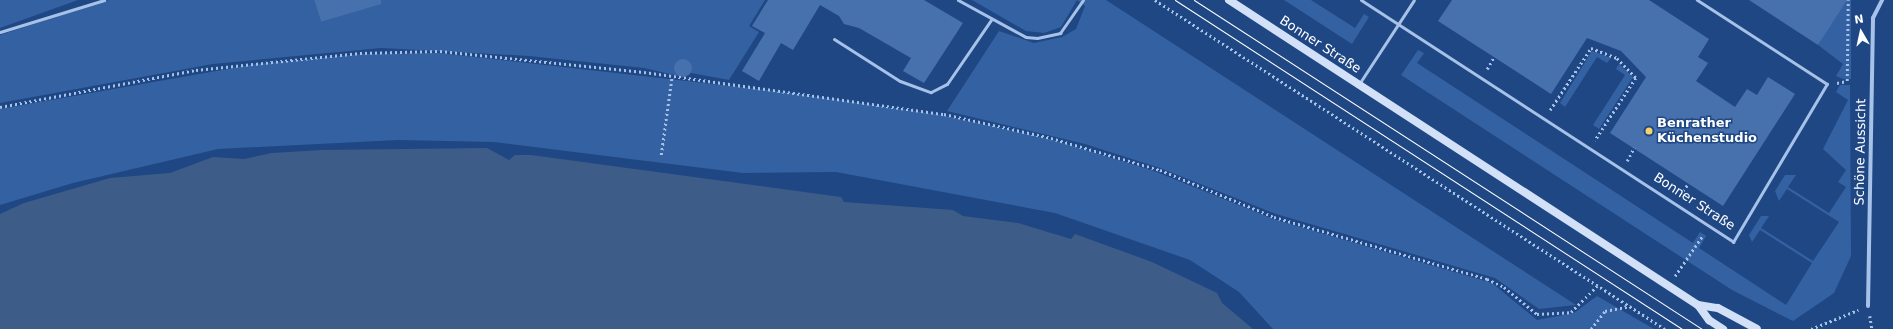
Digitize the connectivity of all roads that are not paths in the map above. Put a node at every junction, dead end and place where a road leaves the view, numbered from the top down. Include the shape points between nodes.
1 (104, 0) edge
2 (958, 0) edge
3 (1083, 0) edge
4 (1229, 0) edge
5 (1361, 0) edge
6 (1414, 0) edge
7 (1698, 0) edge
8 (1882, 0) edge
9 (991, 20) junction
10 (1398, 24) junction
11 (0, 32) edge
12 (834, 39) dead end
13 (1359, 84) junction
14 (1698, 305) junction
15 (1868, 306) road end
16 (1723, 329) edge
17 (1757, 329) edge

1 - 11 lane
2 - 9 lane
3 - 9 lane via 1060,33 1037,38 1026,37
4 - 13 main road, Bonner Straße
5 - 10 lane, Bonner Straße
6 - 10 lane, Bonner Straße
7 - 10 lane, Bonner Straße via 1827,84 1733,242
8 - 15 street, Schöne Aussicht via 1873,18
9 - 12 lane via 947,84 931,92 900,81
10 - 13 lane, Bonner Straße
13 - 14 main road, Bonner Straße
14 - 16 main road, Bonner Straße via 1709,320
14 - 17 main road, Bonner Straße via 1718,308

